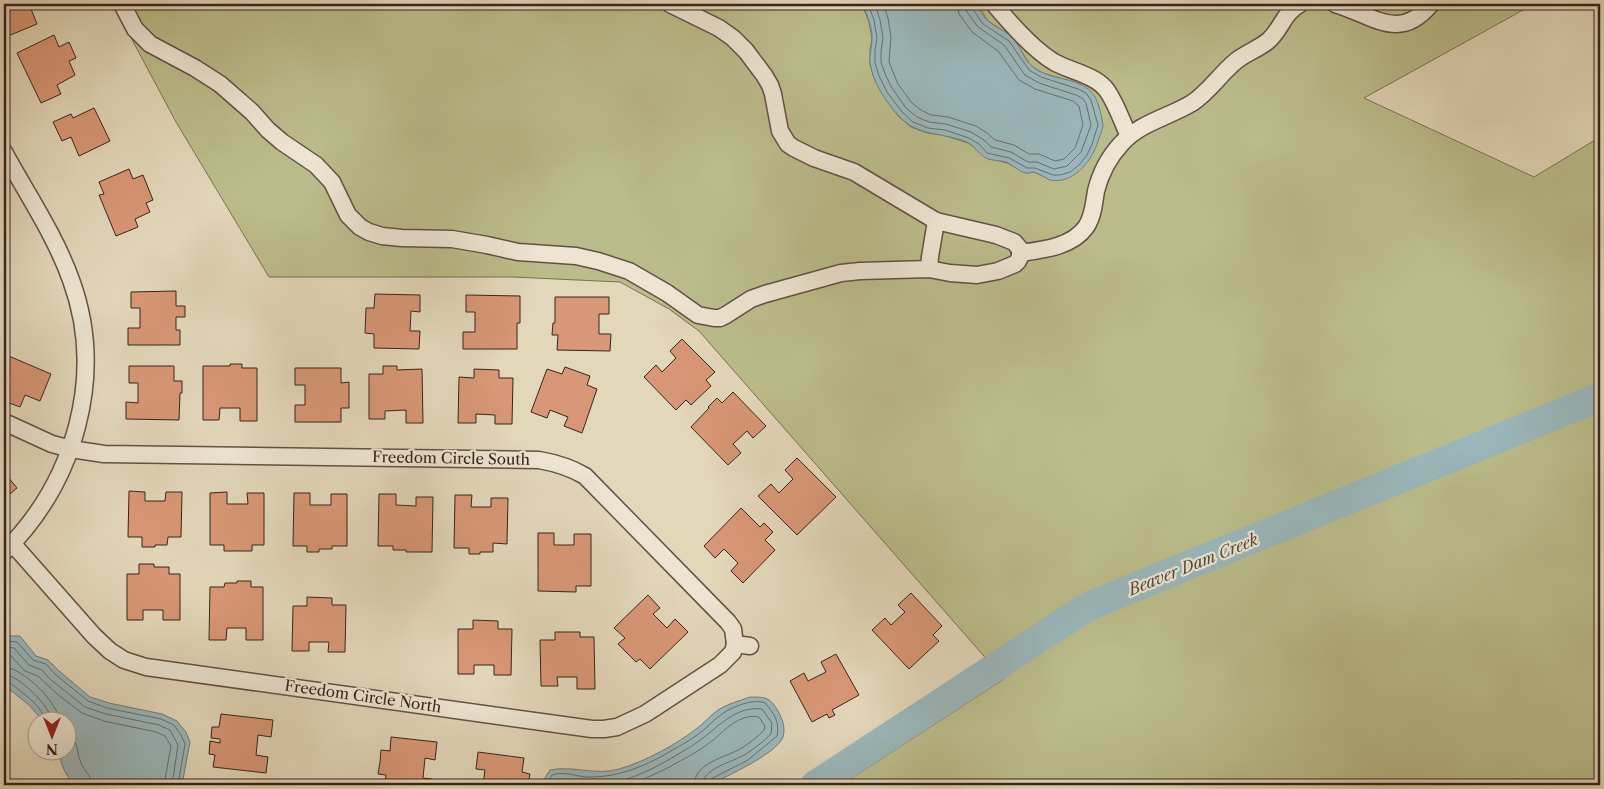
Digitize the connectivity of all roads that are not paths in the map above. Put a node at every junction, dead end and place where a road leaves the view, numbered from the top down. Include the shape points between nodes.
1 (122, 4) edge
2 (670, 4) edge
3 (994, 4) edge
4 (1300, 4) edge
5 (1335, 4) edge
6 (1431, 4) edge
7 (1129, 136) junction
8 (4, 152) edge
9 (936, 222) junction
10 (1020, 253) junction
11 (929, 269) junction
12 (4, 422) edge
13 (71, 449) junction
14 (8, 547) edge
15 (743, 645) joint

1 - 11 street via 135,29 150,44 220,84 268,130 320,169 332,182 348,215 369,232 402,238 452,238 518,252 576,256 598,261 629,271 698,315 714,318 720,318 765,294 840,273
2 - 9 street via 719,28 746,51 770,85 777,123 788,144 802,153 854,172
3 - 7 street via 1046,57 1093,79 1104,88
4 - 7 street via 1291,10 1268,40 1234,62 1200,97
5 - 6 street via 1385,23 1399,24 1418,17
7 - 10 street via 1105,168 1090,221 1085,228 1062,244
8 - 13 street via 60,253 81,312 85,337 85,379
9 - 10 street via 1006,239 1018,245
9 - 11 street
10 - 11 street via 1015,264 988,274 963,275
12 - 13 street, Freedom Circle South via 40,440
13 - 14 street via 52,489
13 - 15 street, Freedom Circle South via 104,454 539,460 556,463 585,476 728,622
14 - 15 street, Freedom Circle North via 110,651 136,664 592,729 629,723 720,665

